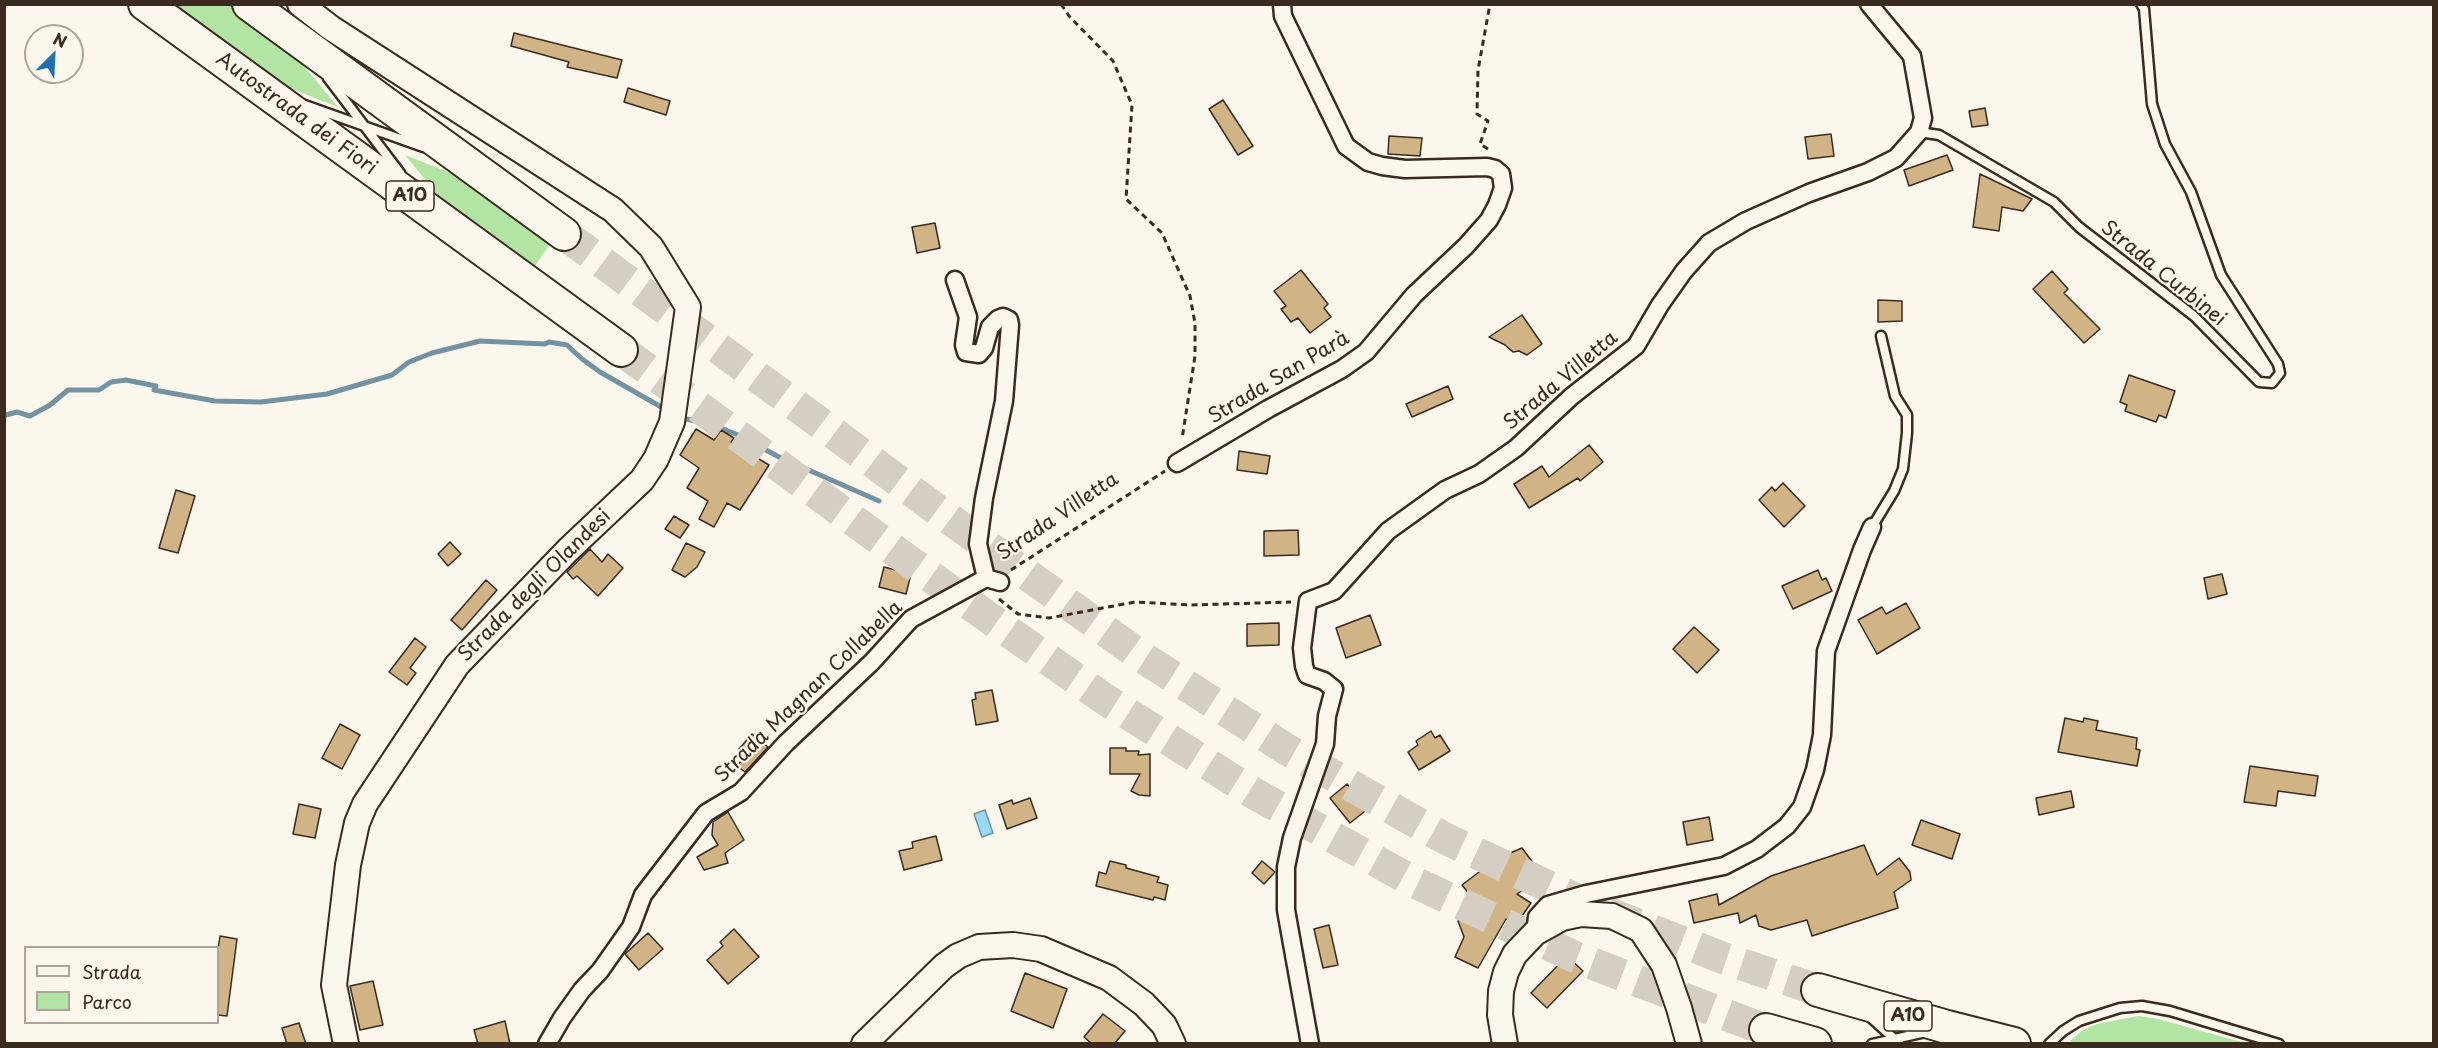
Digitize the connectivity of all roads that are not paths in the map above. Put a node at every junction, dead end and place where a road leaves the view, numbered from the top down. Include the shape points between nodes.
1 (145, 4) edge
2 (249, 4) edge
3 (300, 4) edge
4 (1282, 4) edge
5 (1869, 4) edge
6 (2141, 4) edge
7 (301, 43) junction
8 (257, 86) junction
9 (290, 99) dead end
10 (301, 103) dead end
11 (367, 128) junction
12 (1919, 132) junction
13 (460, 159) junction
14 (425, 207) junction
15 (564, 234) tunnel mouth
16 (955, 280) dead end
17 (1881, 336) dead end
18 (621, 350) tunnel mouth
19 (1177, 463) road end
20 (1872, 527) joint
21 (1535, 933) junction
22 (1818, 990) tunnel mouth
23 (1851, 1000) junction
24 (1947, 1027) junction
25 (1766, 1030) tunnel mouth
26 (1897, 1041) edge
27 (2006, 1042) edge
28 (346, 1044) edge
29 (547, 1044) edge
30 (864, 1044) edge
31 (1173, 1044) edge
32 (1310, 1044) edge
33 (1505, 1044) edge
34 (1689, 1044) edge
35 (1815, 1044) edge
36 (1872, 1044) edge
37 (2049, 1044) edge
38 (2279, 1044) edge

1 - 8 highway, Autostrada dei Fiori / A10
2 - 7 highway
3 - 28 street, Strada degli Olandesi via 331,28 613,210 651,247 688,307 672,422 656,459 642,480 457,665 365,804 348,865 334,985
4 - 19 street, Strada San Parà via 1288,26 1346,146 1368,162 1382,166 1487,166 1496,168 1503,181 1489,220 1454,260 1413,295 1366,352
5 - 12 street via 1912,56 1923,118
6 - 12 lane, Strada Curbinei via 2152,104 2165,144 2191,192 2221,275 2278,364 2280,373 2272,383 2259,382 2194,316 2079,227 2054,202 1939,135
7 - 11 lane
7 - 13 highway
8 - 9 lane
8 - 14 highway, Autostrada dei Fiori / A10
10 - 11 lane
11 - 13 lane
11 - 14 lane
12 - 32 street, Strada Villetta via 1896,158 1746,221 1709,243 1672,288 1636,346 1572,396 1516,448 1479,474 1445,490 1388,531 1334,591 1308,601 1302,648 1304,666 1307,675 1334,689 1325,744 1292,838 1286,867 1286,910
13 - 15 highway
14 - 18 highway, Autostrada dei Fiori / A10
16 - 29 street, Strada Magnan Collabella via 968,316 966,352 979,354 990,327 998,319 1003,317 1010,325 1004,400 978,544 993,580 911,619 741,792 706,813 643,895 631,927 582,990
17 - 20 lane via 1896,396 1907,415 1907,433 1903,469
20 - 21 street via 1826,651 1822,735 1815,770 1802,807 1787,826 1757,849 1724,866 1548,905 1537,917
21 - 33 street via 1515,954 1506,972 1500,1015
21 - 34 street via 1562,918 1581,914 1612,916 1641,930 1664,965
22 - 23 highway, A10
23 - 24 highway, A10
23 - 26 lane
24 - 26 lane
24 - 27 highway, A10
25 - 35 highway
26 - 36 lane
30 - 31 street via 958,956 979,948 1013,945 1041,949 1109,978 1144,1004 1164,1025
37 - 38 lane via 2079,1021 2120,1008 2142,1006

